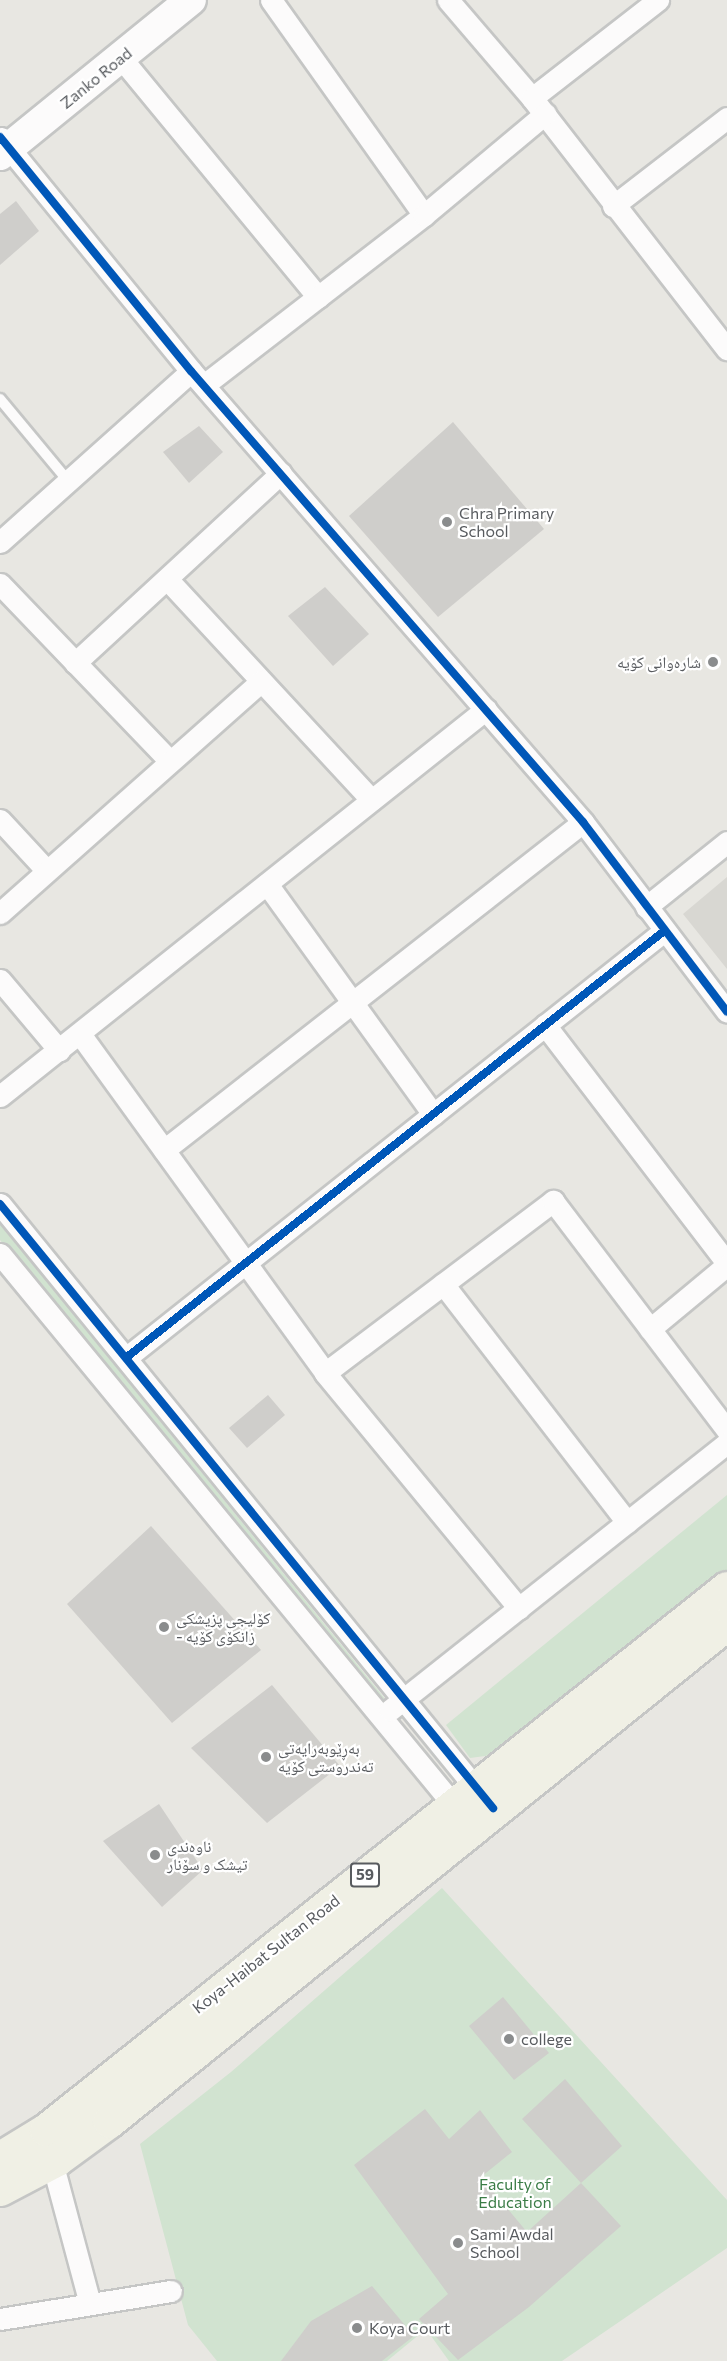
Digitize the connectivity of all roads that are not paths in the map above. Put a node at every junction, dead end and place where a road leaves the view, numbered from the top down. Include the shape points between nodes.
1 (191, 0) edge
2 (271, 0) edge
3 (448, 0) edge
4 (644, 4) edge
5 (121, 58) junction
6 (538, 106) junction
7 (727, 118) edge
8 (3, 147) edge
9 (613, 206) junction
10 (424, 216) junction
11 (318, 297) junction
12 (727, 349) edge
13 (198, 378) junction
14 (0, 399) edge
15 (281, 473) junction
16 (68, 481) junction
17 (4, 530) edge
18 (167, 579) junction
19 (0, 584) edge
20 (75, 663) junction
21 (261, 681) junction
22 (486, 709) junction
23 (170, 761) junction
24 (372, 800) junction
25 (0, 820) edge
26 (583, 822) junction
27 (727, 842) edge
28 (47, 871) junction
29 (267, 884) junction
30 (646, 907) junction
31 (0, 913) edge
32 (664, 931) junction
33 (0, 980) edge
34 (353, 1003) junction
35 (727, 1012) edge
36 (545, 1024) junction
37 (80, 1034) junction
38 (59, 1050) junction
39 (0, 1096) edge
40 (433, 1114) junction
41 (164, 1150) junction
42 (0, 1204) edge
43 (21, 1230) junction
44 (0, 1246) edge
45 (246, 1263) junction
46 (727, 1264) edge
47 (4, 1267) edge
48 (443, 1284) junction
49 (650, 1329) junction
50 (127, 1357) junction
51 (325, 1373) junction
52 (727, 1430) edge
53 (727, 1443) edge
54 (627, 1522) junction
55 (727, 1588) edge
56 (519, 1608) junction
57 (727, 1623) edge
58 (402, 1701) junction
59 (381, 1718) junction
60 (473, 1807) junction
61 (0, 2158) edge
62 (52, 2162) junction
63 (0, 2189) edge
64 (171, 2291) dead end
65 (90, 2304) junction
66 (0, 2319) edge

1 - 5 street, Zanko Road
2 - 10 street
3 - 6 street
4 - 6 street
5 - 8 street, Zanko Road
5 - 11 street
6 - 9 street
6 - 10 street
7 - 9 street
8 - 13 street
9 - 12 street
10 - 11 street
11 - 13 street
13 - 15 street
13 - 16 street
14 - 16 lane
15 - 18 street
15 - 22 street
16 - 17 street
18 - 20 street
18 - 21 street
19 - 20 street
20 - 23 street
21 - 23 street
21 - 24 street
22 - 24 street
22 - 26 street
23 - 28 street
24 - 29 street
25 - 28 street
26 - 30 street
26 - 34 street
27 - 30 street
28 - 31 street
29 - 34 street
29 - 37 street
30 - 32 street
32 - 35 street
32 - 36 street
33 - 38 street
34 - 40 street
34 - 41 street
36 - 40 street
36 - 46 street
37 - 38 street
37 - 41 street
38 - 39 street
40 - 45 street
41 - 45 street
42 - 43 street
43 - 44 street
43 - 50 street
45 - 50 street
45 - 51 street
46 - 49 street
47 - 59 street
48 - 49 street via 553,1201
48 - 51 street
48 - 54 street
49 - 52 street
50 - 58 street
51 - 56 street
53 - 54 street
54 - 56 street
55 - 60 main road, Koya-Haibat Sultan Road / 59
56 - 58 street
57 - 60 main road, Koya-Haibat Sultan Road / 59
58 - 59 street
58 - 60 street
59 - 60 street
60 - 61 main road, Koya-Haibat Sultan Road / 59 via 46,2130
60 - 62 main road, Koya-Haibat Sultan Road / 59 via 234,2022
62 - 63 main road, Koya-Haibat Sultan Road / 59
62 - 65 street
64 - 65 street
65 - 66 street

